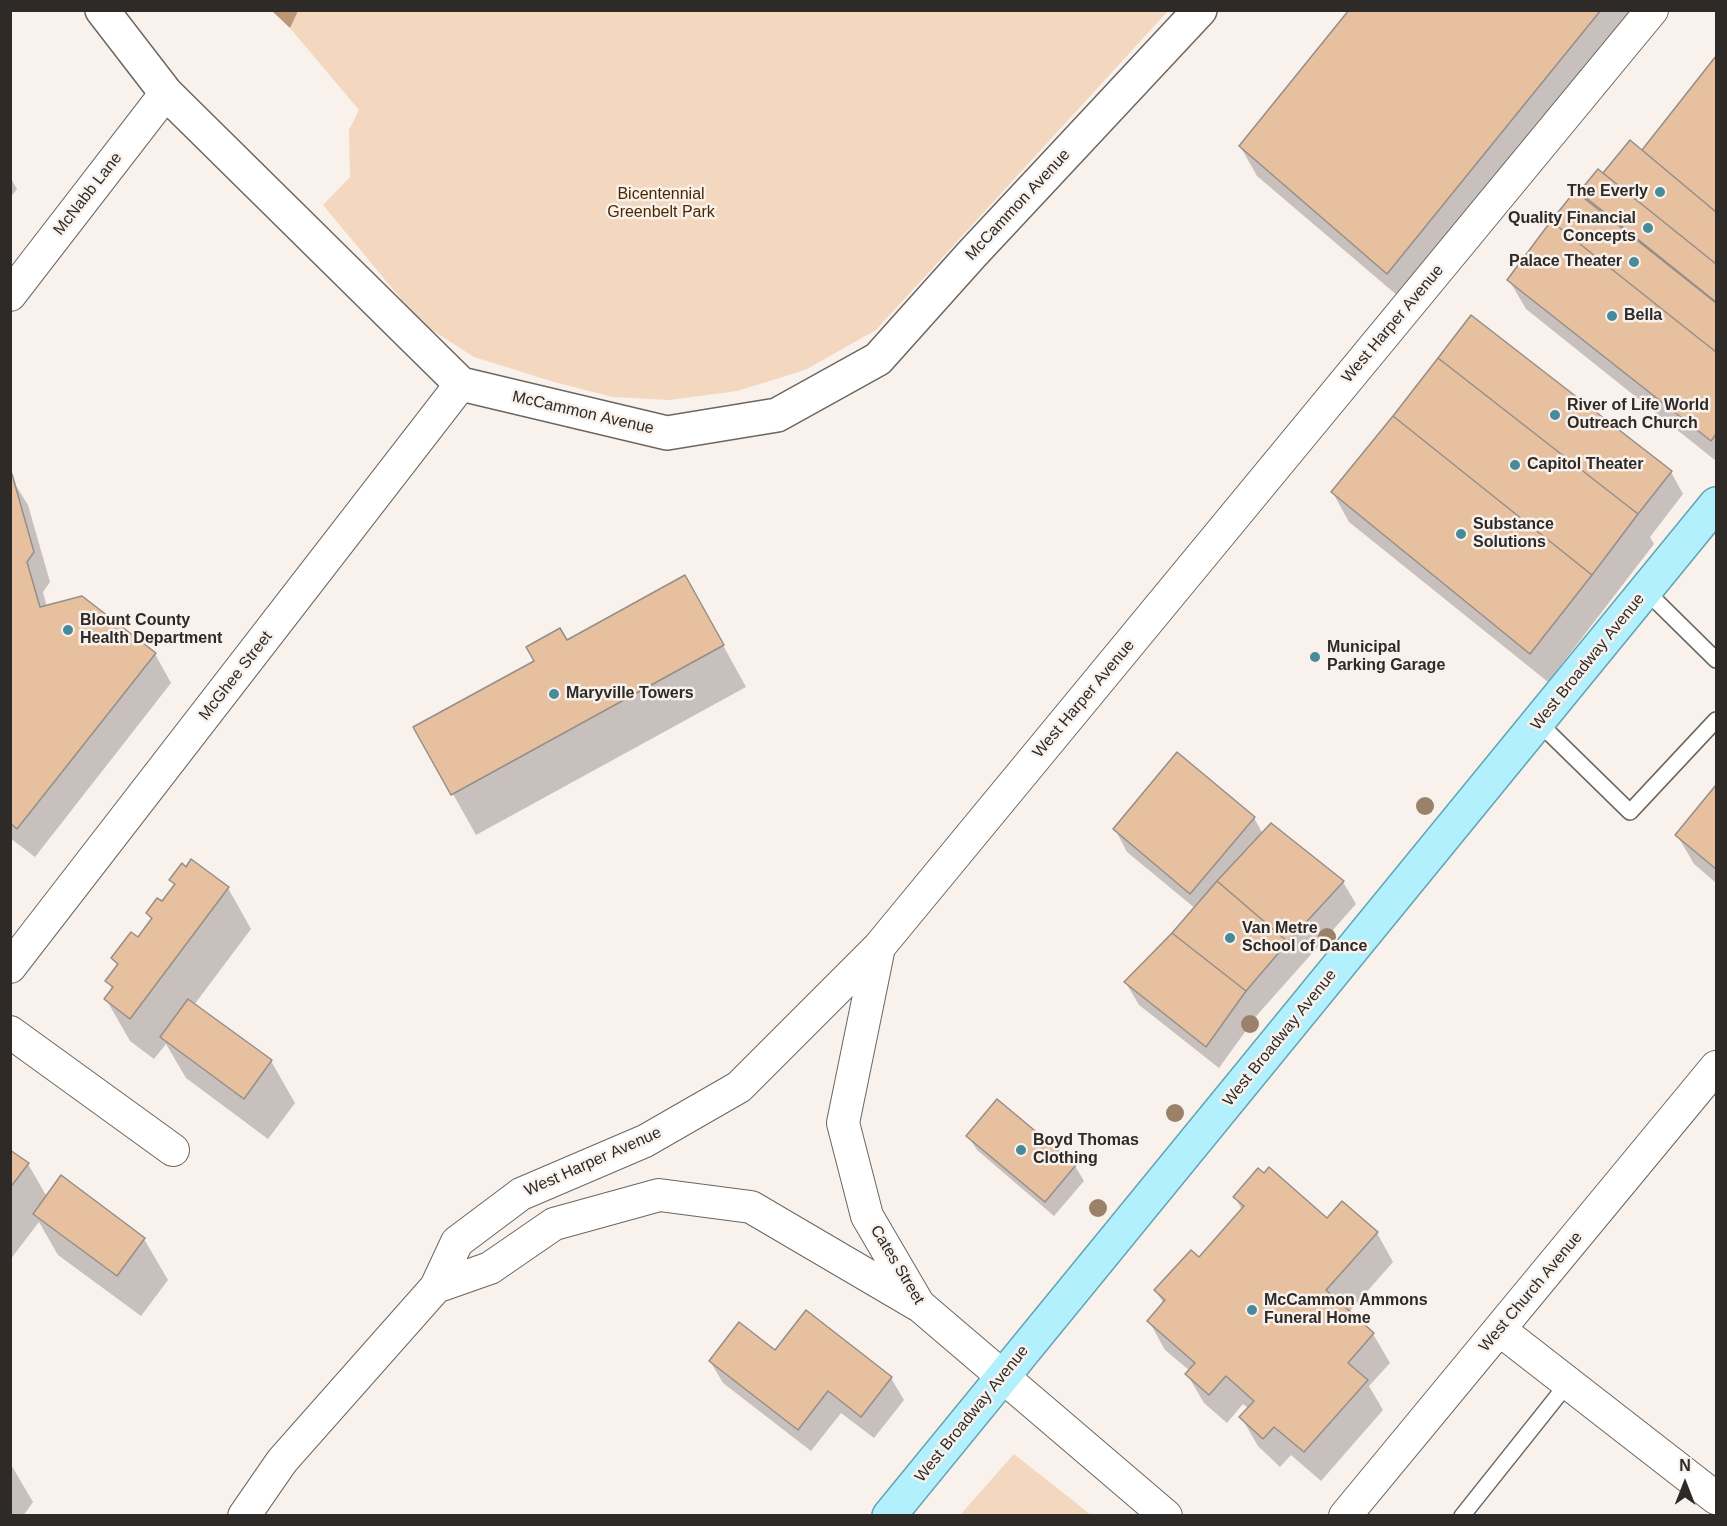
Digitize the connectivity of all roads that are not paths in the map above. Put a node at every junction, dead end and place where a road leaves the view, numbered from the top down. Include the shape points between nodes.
1 (102, 10) edge
2 (1200, 10) edge
3 (1652, 10) edge
4 (166, 93) junction
5 (10, 295) edge
6 (461, 384) junction
7 (1716, 504) edge
8 (1646, 591) junction
9 (1716, 660) edge
10 (1716, 720) edge
11 (1538, 722) junction
12 (879, 947) junction
13 (10, 967) edge
14 (10, 1032) edge
15 (1716, 1067) edge
16 (173, 1150) dead end
17 (436, 1287) junction
18 (919, 1305) junction
19 (1500, 1330) junction
20 (1003, 1377) junction
21 (1568, 1383) junction
22 (1716, 1498) edge
23 (244, 1515) edge
24 (890, 1515) edge
25 (1166, 1515) edge
26 (1345, 1515) edge
27 (1462, 1515) edge

1 - 4 street
2 - 6 street, McCammon Avenue via 878,359 777,415 667,433
3 - 12 street, West Harper Avenue
4 - 5 street, McNabb Lane
4 - 6 street
6 - 13 street, McGhee Street
7 - 8 main road, West Broadway Avenue
8 - 9 lane
8 - 11 main road, West Broadway Avenue
10 - 11 lane via 1630,812
11 - 20 main road, West Broadway Avenue
12 - 17 street, West Harper Avenue via 739,1087 645,1141 521,1194 458,1242
12 - 18 street, Cates Street via 843,1123 867,1216
14 - 16 street
15 - 19 street, West Church Avenue
17 - 18 street, West Harper Avenue via 490,1268 554,1224 659,1195 751,1207
17 - 23 street, West Harper Avenue via 282,1461
18 - 20 street, Cates Street
19 - 21 street
19 - 26 street, West Church Avenue
20 - 24 main road, West Broadway Avenue
20 - 25 street, Cates Street
21 - 22 street
21 - 27 lane

